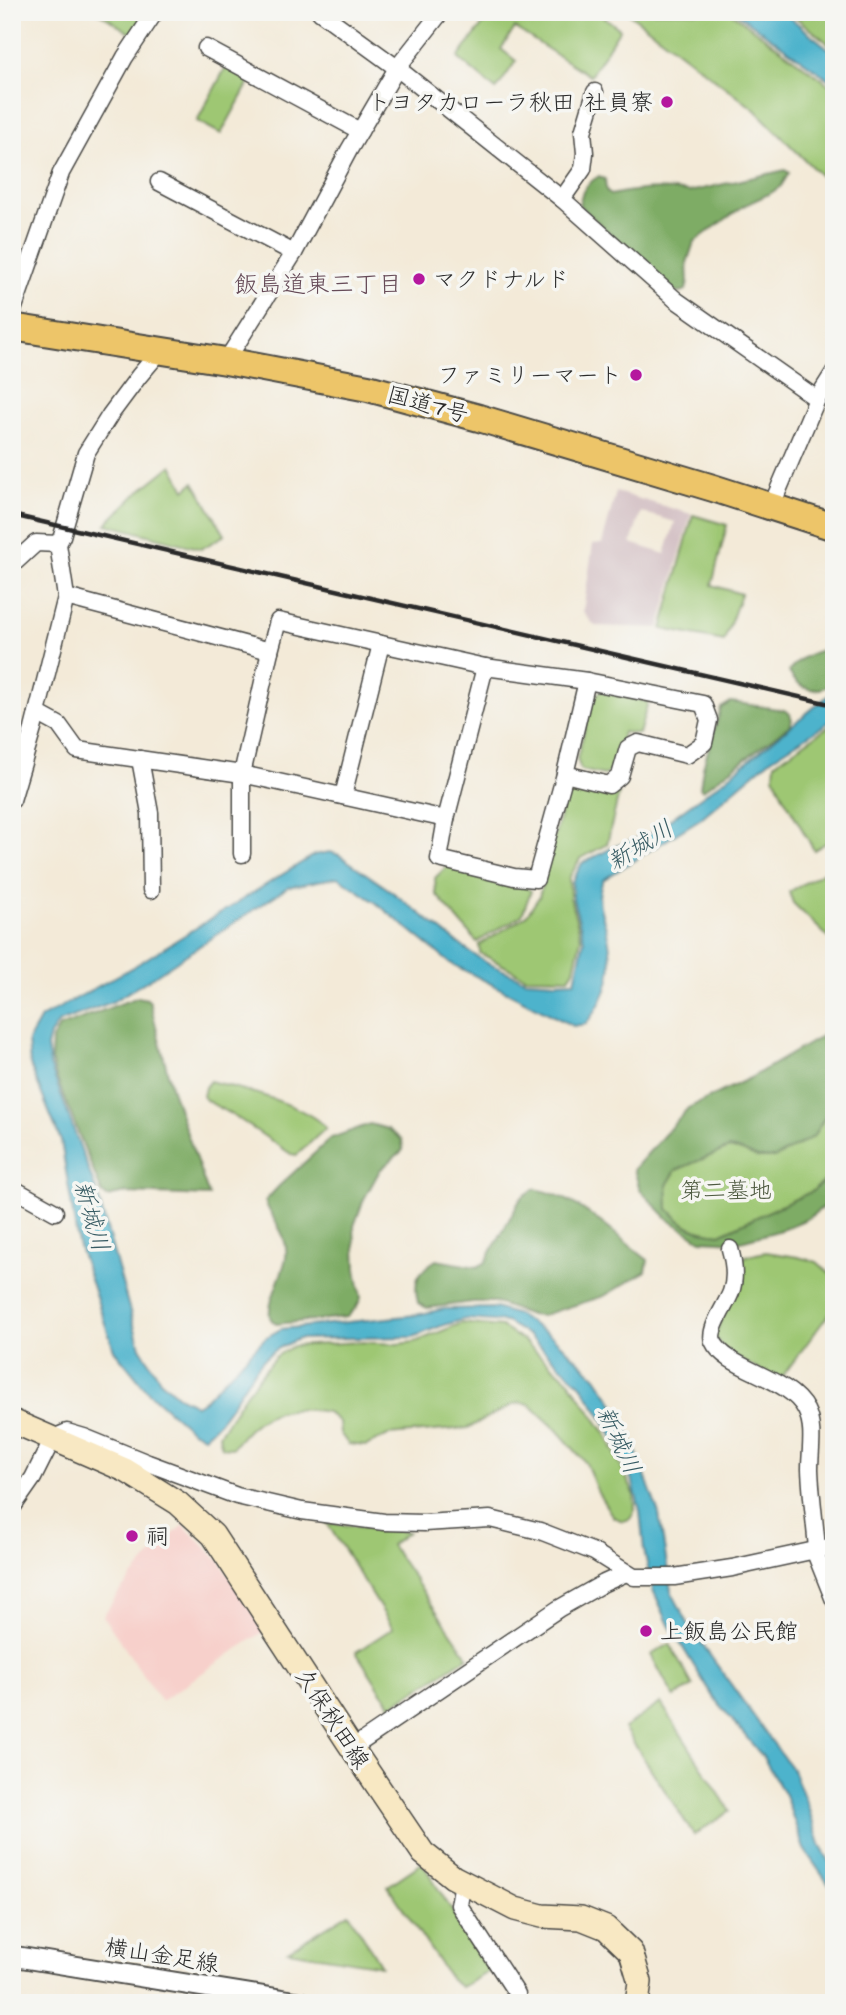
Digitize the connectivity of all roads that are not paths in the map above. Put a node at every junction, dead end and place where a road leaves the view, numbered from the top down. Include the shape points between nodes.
1 (155, 12) edge
2 (320, 12) edge
3 (441, 12) edge
4 (206, 48) dead end
5 (397, 68) junction
6 (595, 92) dead end
7 (360, 131) junction
8 (159, 182) dead end
9 (562, 199) junction
10 (294, 253) junction
11 (12, 313) edge
12 (12, 327) edge
13 (161, 351) junction
14 (226, 361) junction
15 (834, 372) edge
16 (817, 399) junction
17 (771, 507) junction
18 (834, 527) edge
19 (58, 544) junction
20 (12, 565) edge
21 (66, 597) junction
22 (381, 644) junction
23 (270, 651) junction
24 (485, 667) junction
25 (587, 681) junction
26 (37, 713) junction
27 (140, 759) junction
28 (242, 774) junction
29 (565, 774) junction
30 (343, 796) junction
31 (12, 800) edge
32 (446, 820) junction
33 (242, 854) dead end
34 (150, 890) dead end
35 (12, 1188) edge
36 (55, 1212) dead end
37 (730, 1249) dead end
38 (12, 1421) edge
39 (53, 1438) junction
40 (144, 1471) junction
41 (12, 1508) edge
42 (834, 1546) edge
43 (816, 1550) junction
44 (630, 1575) junction
45 (834, 1600) edge
46 (352, 1748) junction
47 (463, 1882) junction
48 (12, 1956) edge
49 (304, 2003) edge
50 (516, 2003) edge
51 (638, 2003) edge

1 - 11 street via 61,173
2 - 5 street
3 - 5 street
4 - 7 street
5 - 7 street
5 - 9 street
6 - 9 street via 583,132 583,169
7 - 10 street
8 - 10 street
9 - 16 street via 676,300
10 - 14 street
12 - 13 highway, 国道7号
13 - 14 highway, 国道7号
13 - 19 street via 86,453
14 - 17 highway, 国道7号 via 368,388
15 - 16 street
16 - 17 street
17 - 18 highway, 国道7号
19 - 20 street via 36,543
19 - 21 street
21 - 23 street
21 - 26 street
22 - 23 street via 278,621
22 - 24 street
22 - 30 street
23 - 28 street
24 - 25 street
24 - 32 street
25 - 29 street
25 - 29 street via 703,704 709,720 704,743 687,755 638,743 628,748 620,776 609,785
26 - 27 street via 59,724 77,750
26 - 31 street
27 - 28 street
27 - 34 street via 150,813
28 - 30 street
28 - 33 street
29 - 32 street via 536,879 439,859
30 - 32 street
35 - 36 street
37 - 43 street via 732,1290 713,1328 713,1340 722,1353 787,1389 807,1411
38 - 39 main road, 久保秋田線
39 - 40 main road, 久保秋田線 via 125,1470
39 - 41 street
40 - 44 street via 302,1511 384,1522 490,1519 540,1531 594,1552
40 - 46 main road, 久保秋田線 via 213,1535
42 - 43 street
43 - 44 street via 674,1577
43 - 45 street
44 - 46 street via 604,1583 558,1609
46 - 47 main road, 久保秋田線 via 424,1853
47 - 50 street via 459,1905 517,1994
47 - 51 main road, 久保秋田線 via 515,1909 581,1918 606,1928 631,1952 640,1982
48 - 49 street, 横山金足線

